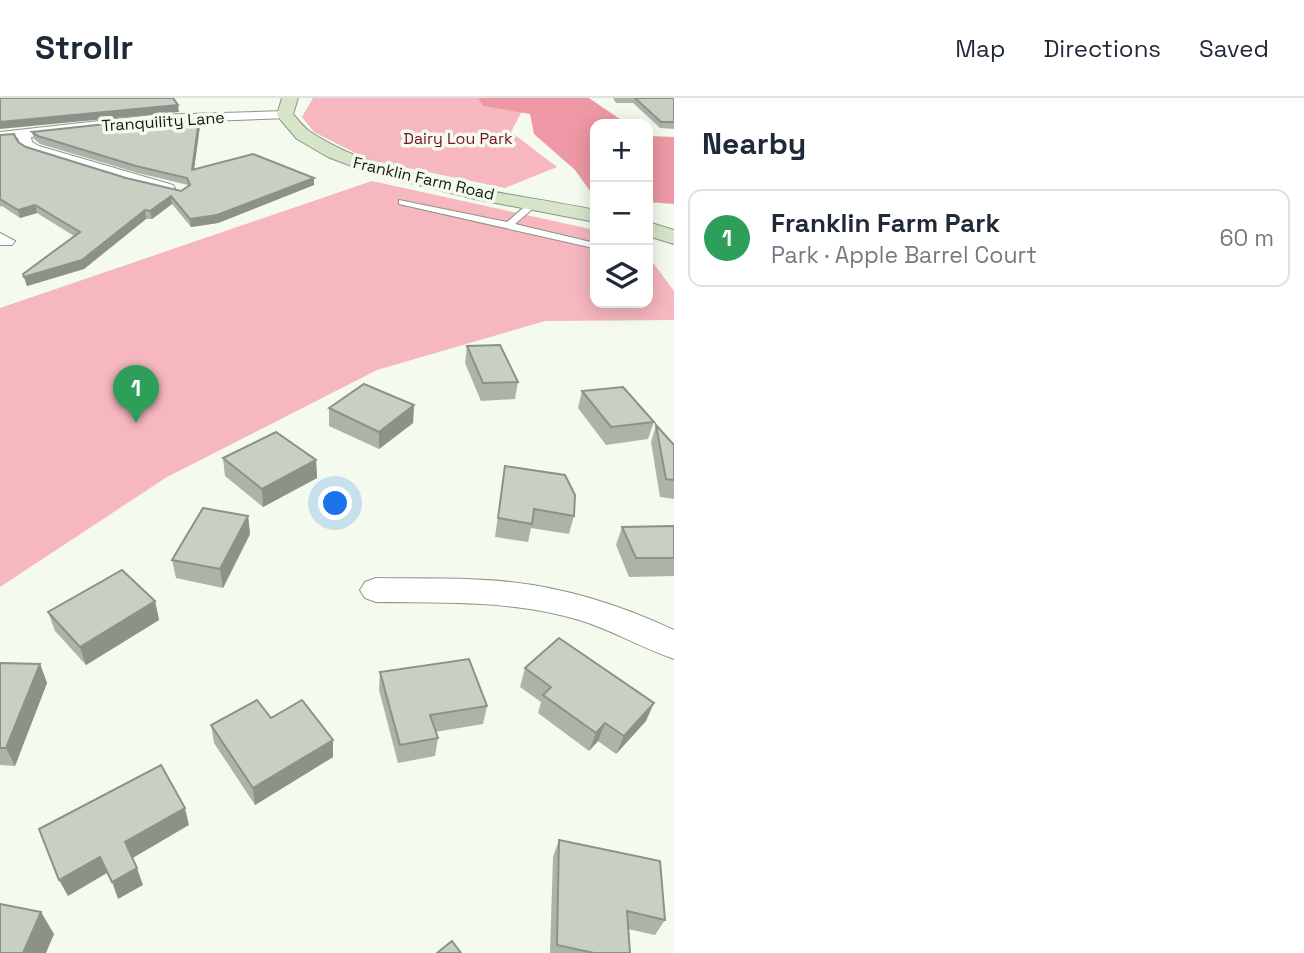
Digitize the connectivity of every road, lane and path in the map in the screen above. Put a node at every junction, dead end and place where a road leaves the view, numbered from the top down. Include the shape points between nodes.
1 (287, 106) edge
2 (24, 135) junction
3 (0, 136) edge
4 (181, 191) edge
5 (402, 202) dead end
6 (534, 203) junction
7 (590, 215) edge
8 (509, 225) junction
9 (653, 231) edge
10 (674, 237) edge
11 (592, 245) edge
12 (376, 590) dead end
13 (674, 645) edge

1 - 2 street, Tranquility Lane
1 - 6 main road, Franklin Farm Road via 294,130 349,161
2 - 3 street, Tranquility Lane
2 - 4 street via 26,144 34,149
5 - 8 lane
6 - 7 main road, Franklin Farm Road
6 - 8 lane
8 - 11 lane
9 - 10 main road
12 - 13 street via 490,592 548,600 590,610

